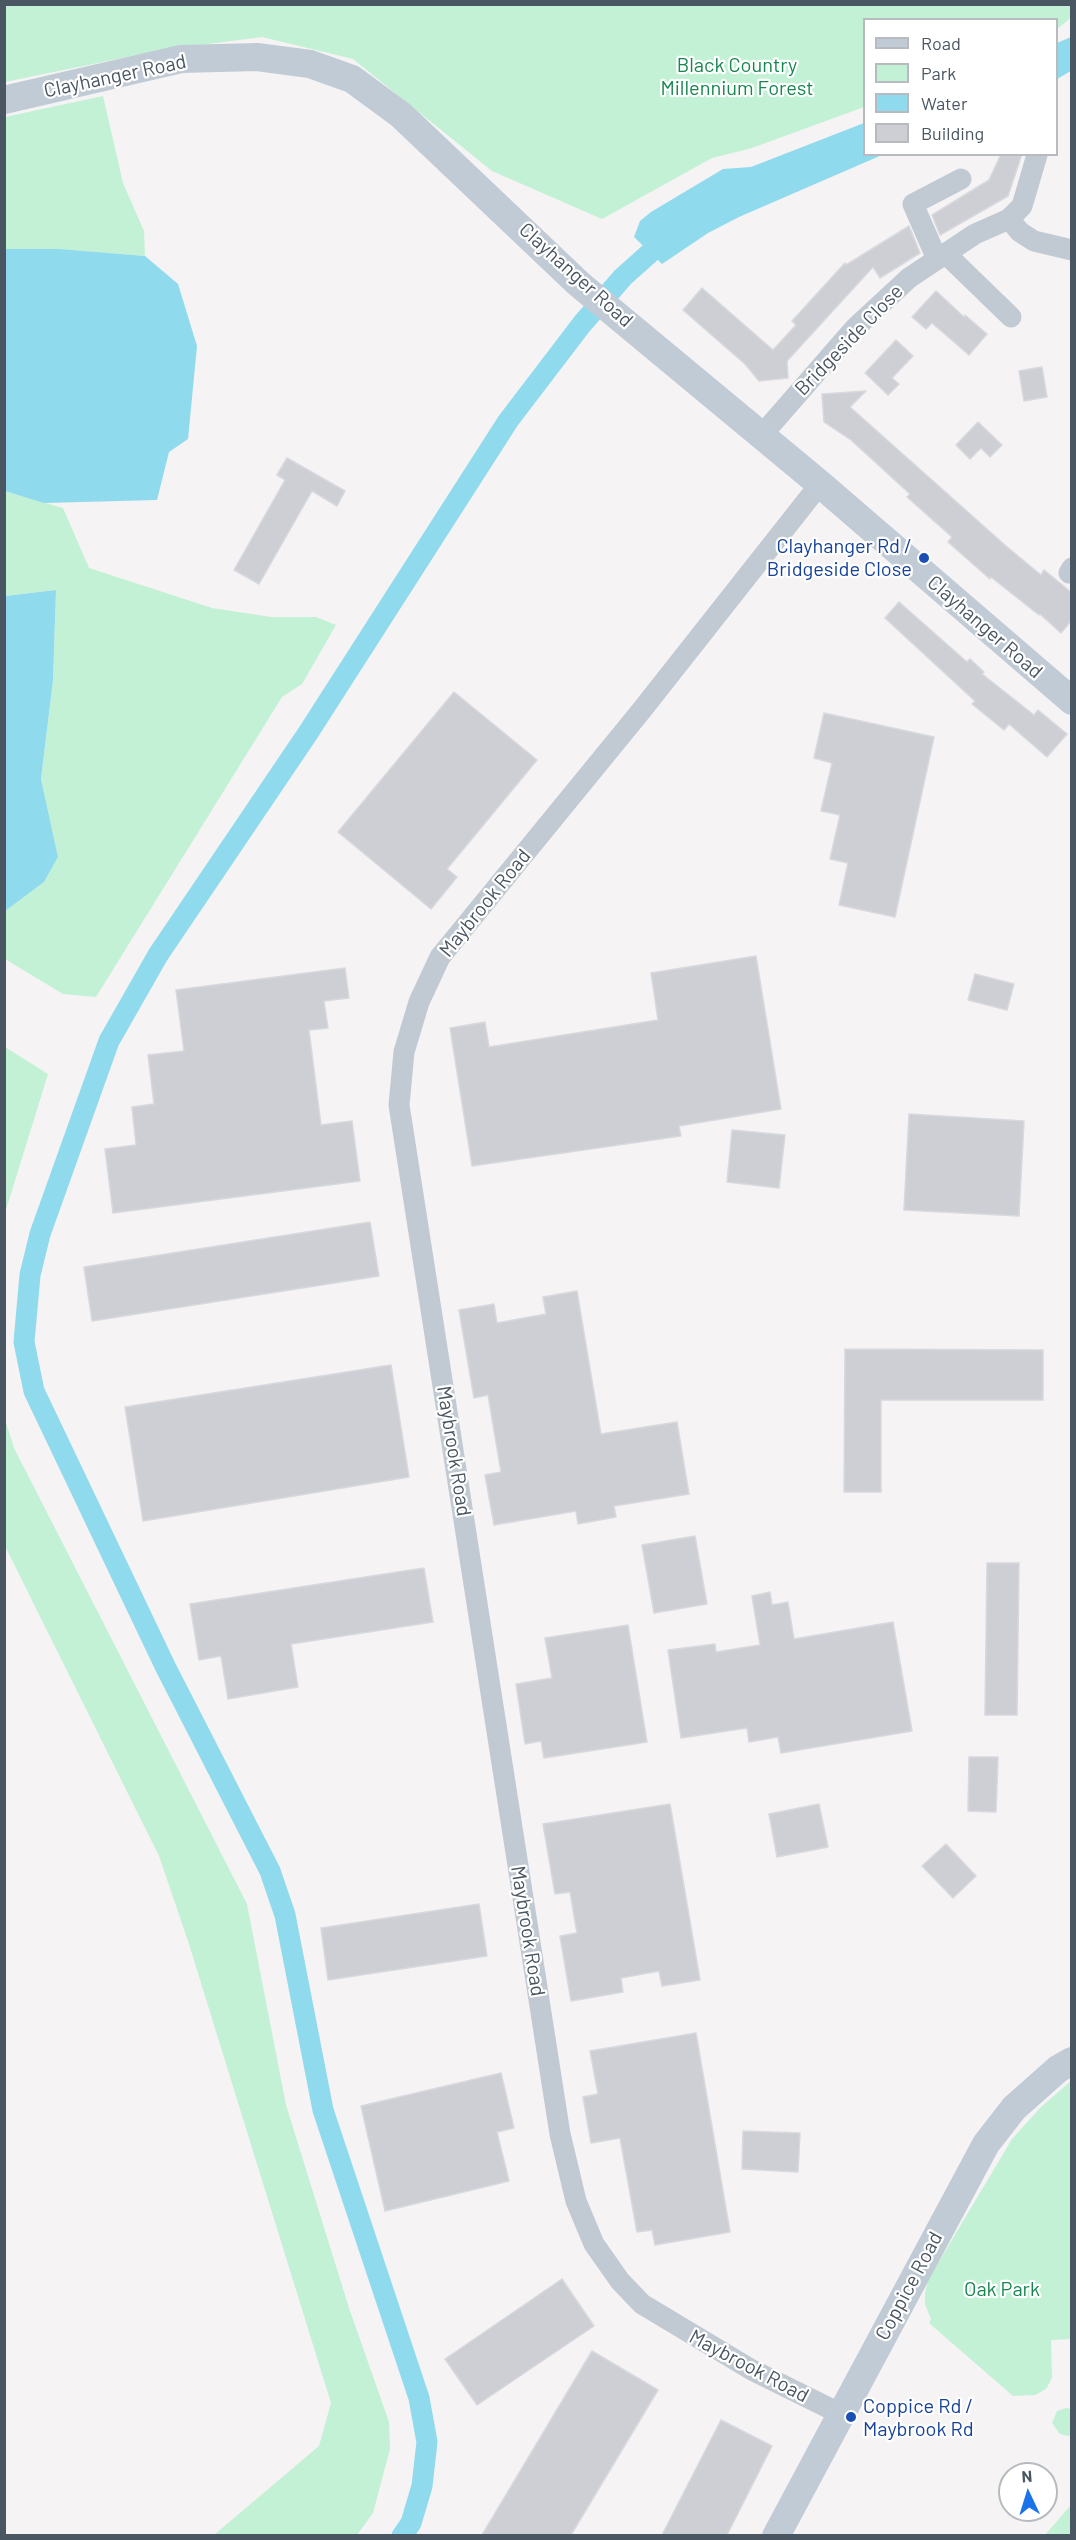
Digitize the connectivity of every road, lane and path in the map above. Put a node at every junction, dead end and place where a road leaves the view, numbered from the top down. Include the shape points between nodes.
1 (4, 100) edge
2 (1037, 156) edge
3 (961, 179) dead end
4 (1009, 219) junction
5 (1071, 250) edge
6 (941, 257) junction
7 (1011, 317) dead end
8 (761, 436) junction
9 (820, 484) junction
10 (1071, 701) edge
11 (1071, 2061) edge
12 (841, 2414) junction
13 (776, 2535) edge

1 - 8 street, Clayhanger Road via 181,59 256,57 310,64 352,79 401,115 579,284
2 - 4 street via 1022,206
3 - 6 street via 914,204
4 - 5 street via 1034,240
4 - 6 street, Bridgeside Close via 975,234
6 - 7 street
6 - 8 street, Bridgeside Close via 909,278 855,328
8 - 9 street, Clayhanger Road
9 - 10 street, Clayhanger Road
9 - 12 street, Maybrook Road via 440,957 418,1002 404,1052 399,1105 560,2134 576,2201 594,2244 642,2304 752,2370
11 - 12 street, Coppice Road via 1014,2109 986,2144
12 - 13 street, Coppice Road

